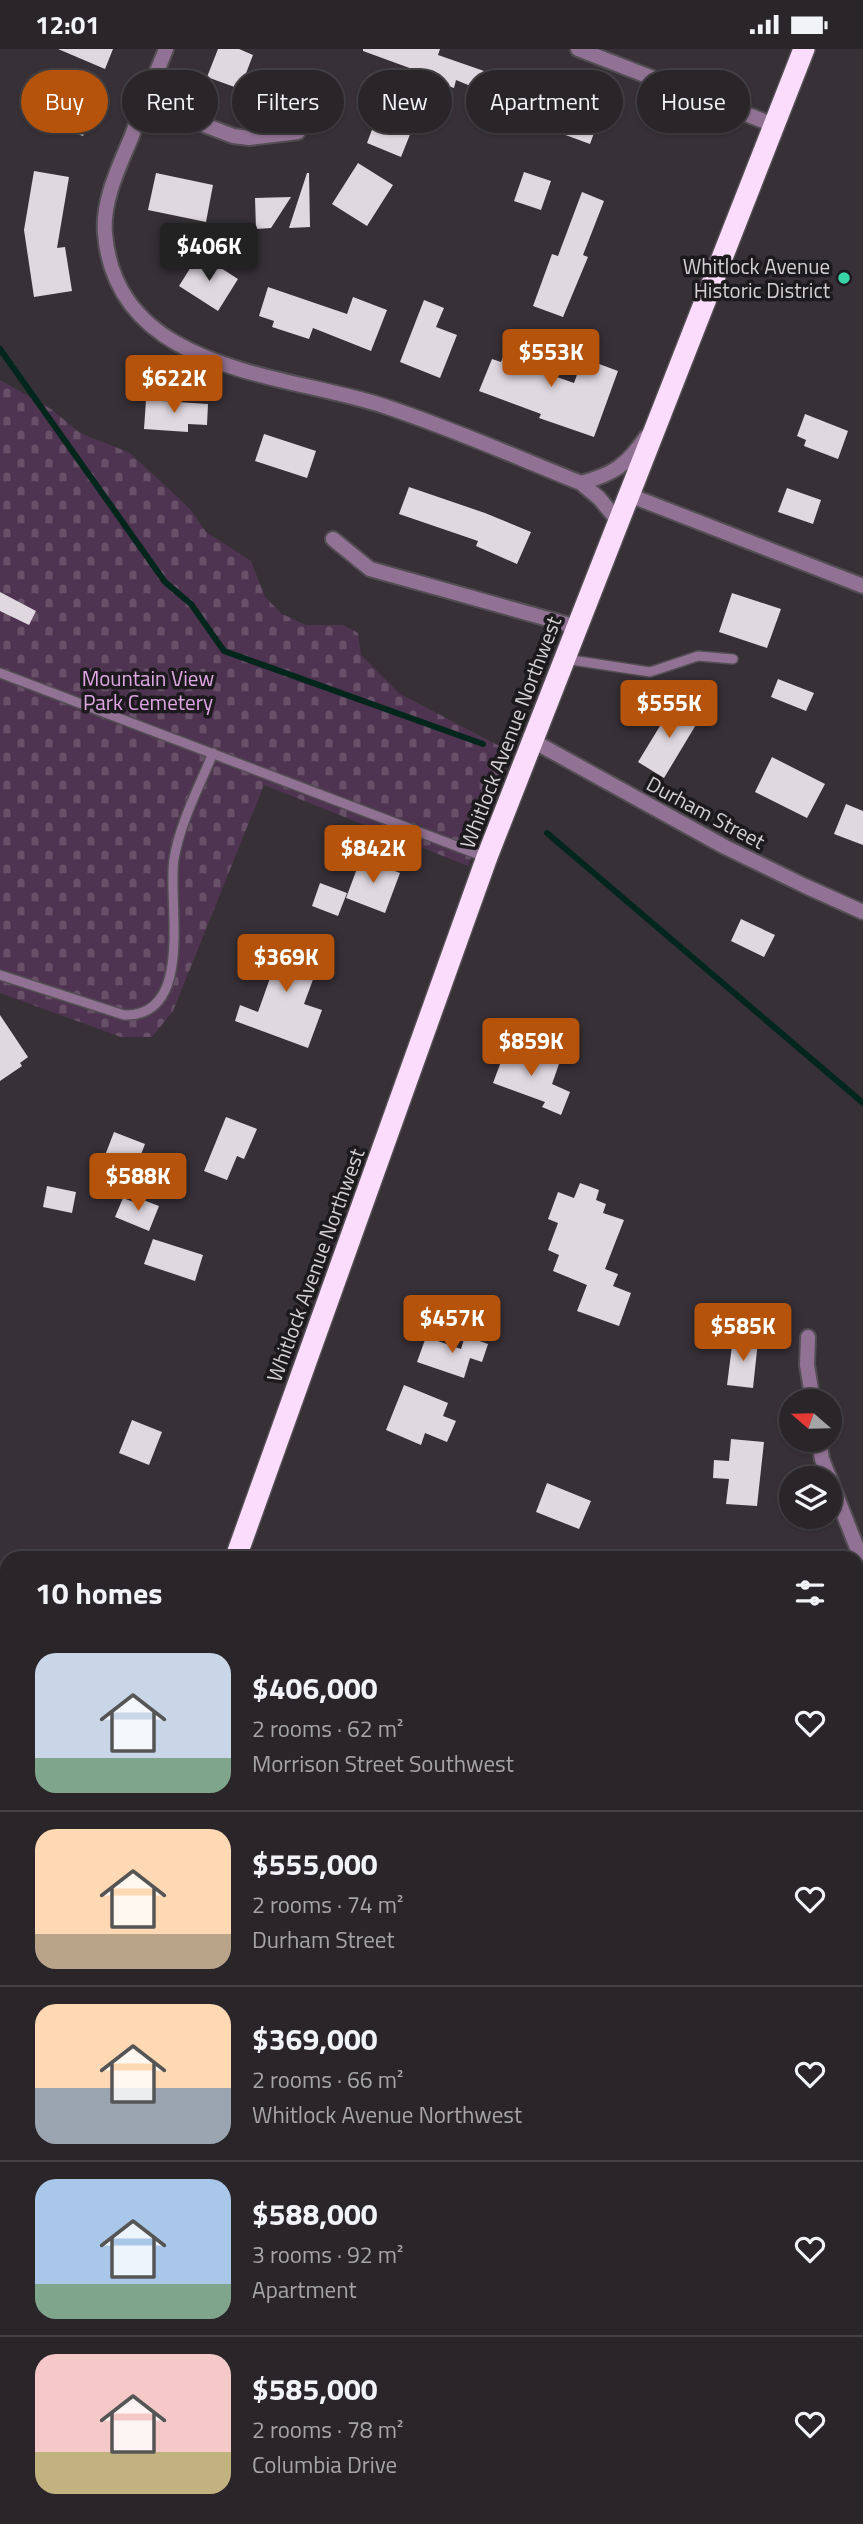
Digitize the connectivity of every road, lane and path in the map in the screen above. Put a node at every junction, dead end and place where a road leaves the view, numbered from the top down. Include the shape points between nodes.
1 (166, 49) edge
2 (578, 49) edge
3 (804, 49) edge
4 (158, 70) edge
5 (774, 125) junction
6 (218, 130) edge
7 (133, 133) edge
8 (290, 133) edge
9 (661, 415) junction
10 (581, 483) junction
11 (629, 495) junction
12 (619, 522) junction
13 (333, 539) dead end
14 (863, 586) edge
15 (577, 627) junction
16 (565, 659) junction
17 (733, 659) dead end
18 (0, 673) edge
19 (533, 741) junction
20 (213, 753) junction
21 (487, 857) junction
22 (863, 912) edge
23 (0, 975) edge
24 (808, 1338) dead end
25 (811, 1389) edge
26 (821, 1453) edge
27 (238, 1551) edge
28 (858, 1551) edge

1 - 4 street
2 - 5 street
3 - 5 highway, Whitlock Avenue Northwest
5 - 9 highway, Whitlock Avenue Northwest
6 - 8 street via 249,138
7 - 10 street via 112,186 104,232 118,282 150,325 209,360 383,406
9 - 10 street via 622,466
9 - 11 highway, Whitlock Avenue Northwest
10 - 12 street
11 - 12 highway, Whitlock Avenue Northwest
11 - 14 street
12 - 15 highway, Whitlock Avenue Northwest
13 - 15 street via 370,569
15 - 16 highway, Whitlock Avenue Northwest
16 - 17 lane via 650,672 698,656
16 - 19 highway, Whitlock Avenue Northwest
18 - 20 lane
19 - 21 highway, Whitlock Avenue Northwest
19 - 22 street, Durham Street via 725,847
20 - 21 lane
20 - 23 lane via 176,850 172,876 174,959 164,992 155,1003 145,1012 124,1015
21 - 27 highway, Whitlock Avenue Northwest
24 - 25 street
26 - 28 street

